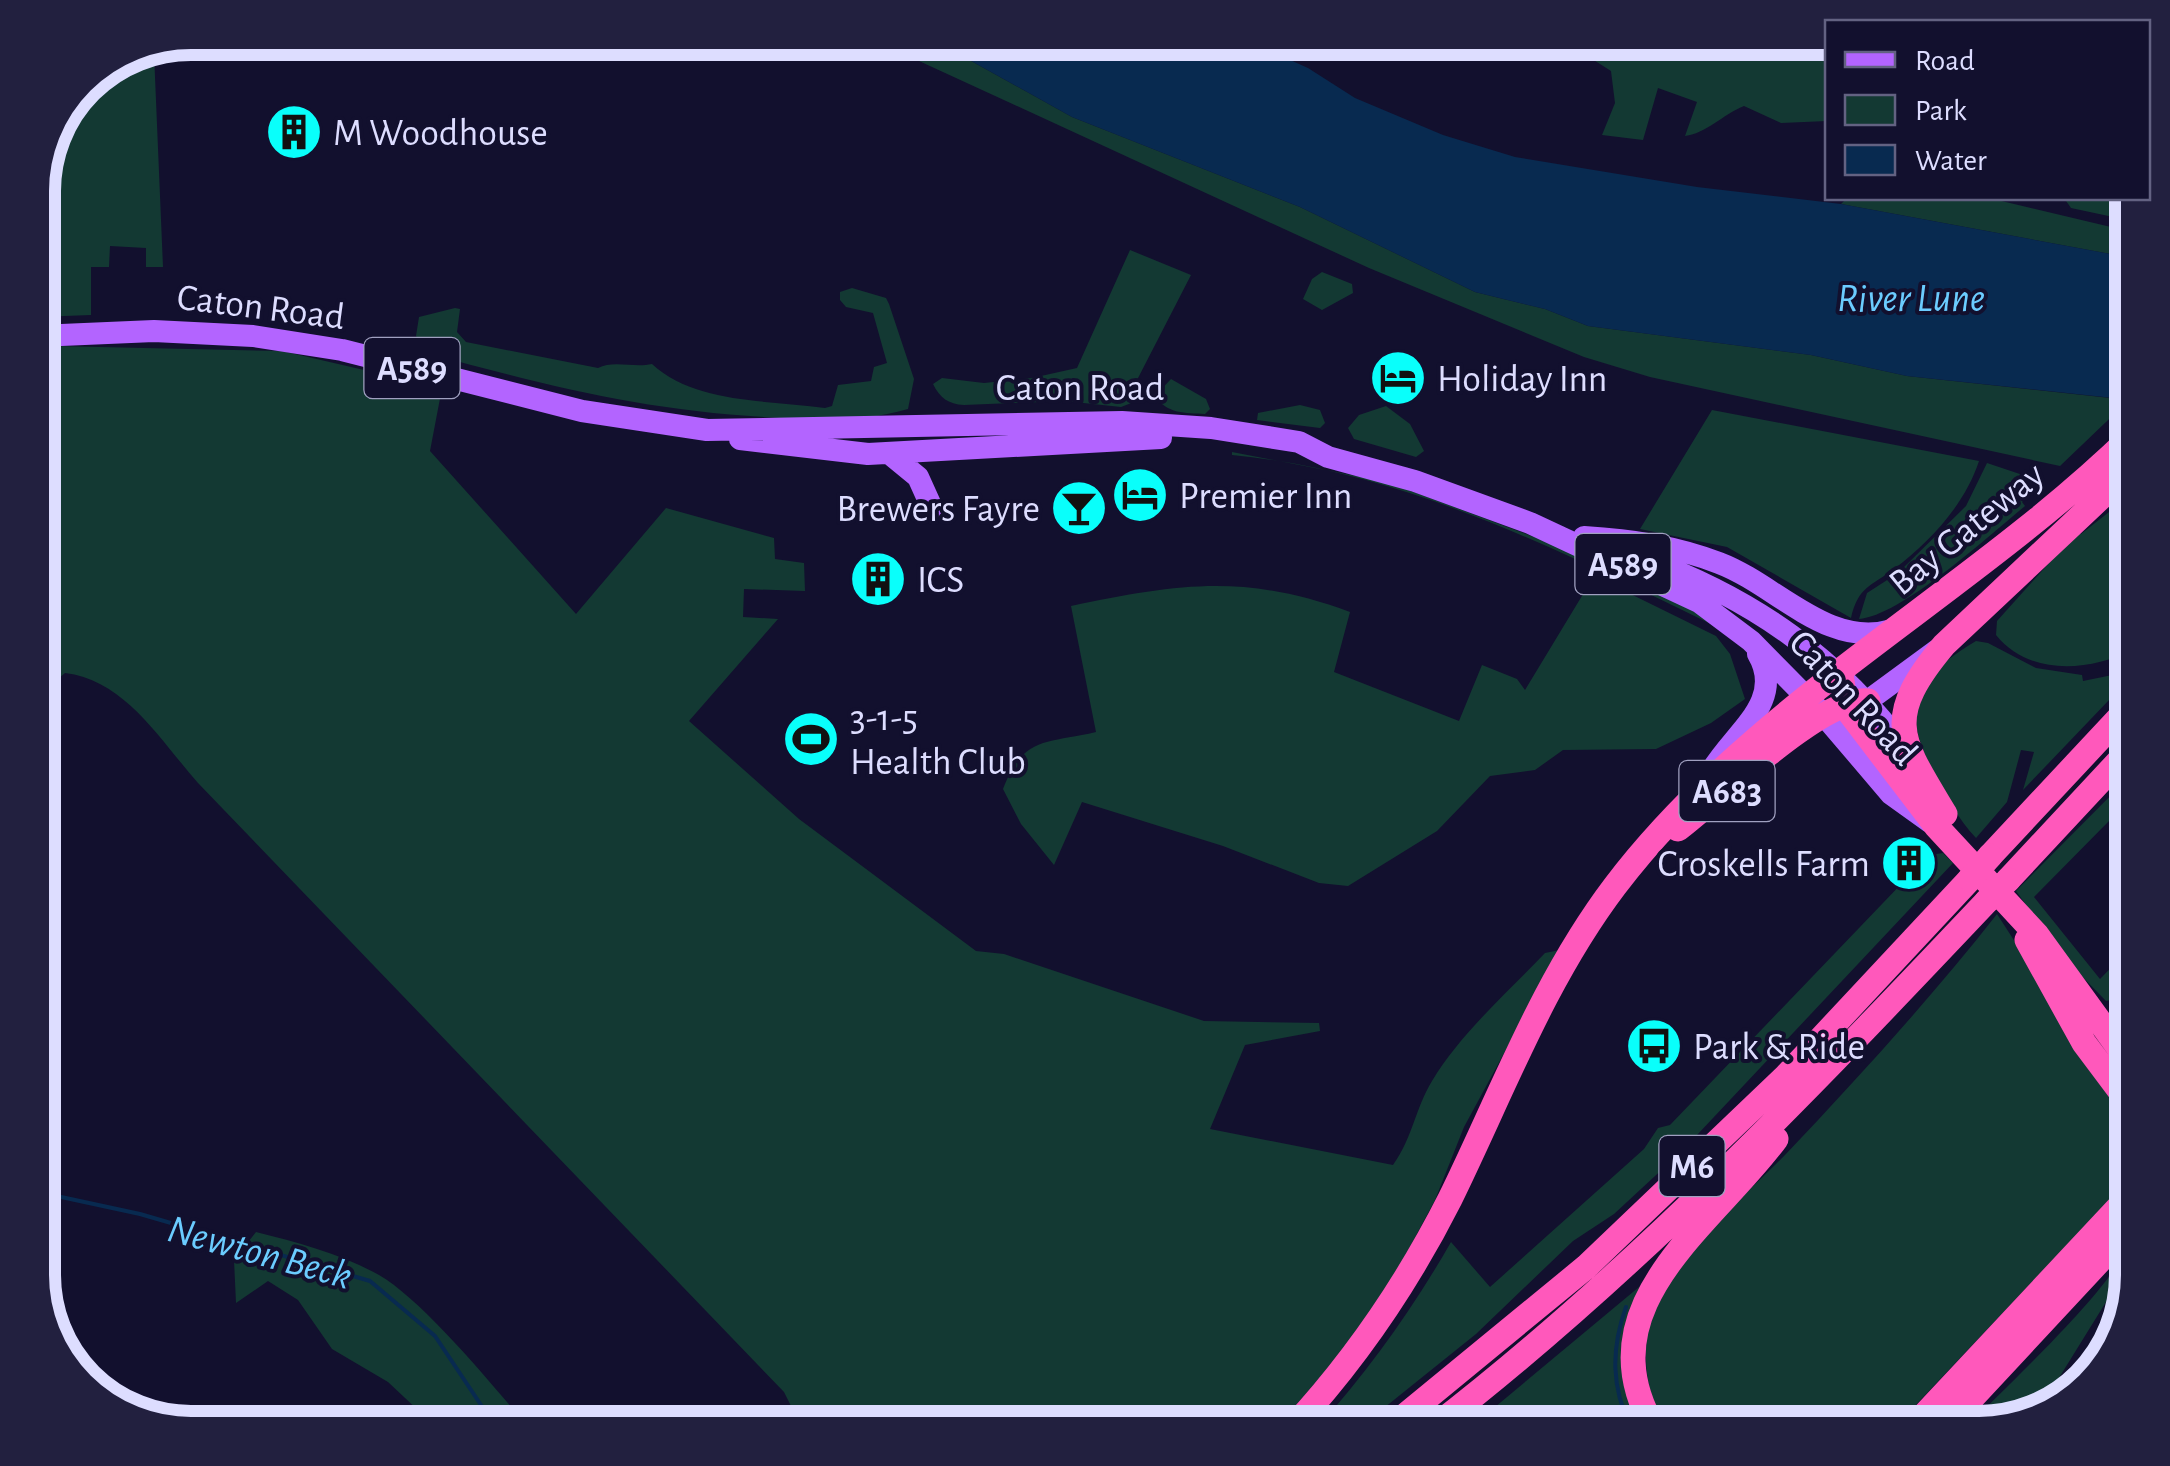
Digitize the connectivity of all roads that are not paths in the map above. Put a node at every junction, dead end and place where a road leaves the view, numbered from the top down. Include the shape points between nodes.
1 (55, 335) edge
2 (794, 428) junction
3 (708, 430) junction
4 (1143, 431) junction
5 (1082, 444) junction
6 (2115, 451) edge
7 (890, 454) junction
8 (2115, 483) edge
9 (932, 508) dead end
10 (1530, 524) junction
11 (1584, 536) junction
12 (1901, 628) junction
13 (1751, 642) junction
14 (1944, 645) junction
15 (1836, 702) junction
16 (2115, 722) edge
17 (1908, 752) junction
18 (2115, 764) edge
19 (1706, 783) junction
20 (1958, 846) junction
21 (1630, 866) junction
22 (2014, 914) junction
23 (2115, 1042) edge
24 (1823, 1074) junction
25 (2115, 1084) edge
26 (2115, 1221) edge
27 (2115, 1224) edge
28 (1307, 1411) edge
29 (1410, 1411) edge
30 (1454, 1411) edge
31 (1647, 1411) edge
32 (1929, 1411) edge
33 (1958, 1411) edge

1 - 3 main road, Caton Road / A589 via 154,331 335,348 582,411
2 - 3 main road, Caton Road / A589
2 - 4 main road, Caton Road / A589
2 - 5 main road, A589 via 818,439 1058,435
3 - 7 main road, Caton Road / A589 via 825,451
4 - 5 main road, Caton Road / A589
4 - 10 main road, Caton Road / A589 via 1298,457 1328,456
5 - 7 main road, Caton Road / A589
6 - 12 highway, Bay Gateway / A683
7 - 9 main road via 918,478
8 - 14 highway, Bay Gateway / A683
10 - 11 main road, Caton Road / A589
10 - 13 main road, Caton Road / A589 via 1657,579
11 - 12 main road via 1644,541 1719,563 1840,632 1876,635
11 - 15 main road, Caton Road / A589 via 1764,614
12 - 15 highway, Bay Gateway / A683
13 - 15 main road, Caton Road / A589
13 - 19 main road via 1769,678 1763,704
14 - 15 main road, A683
14 - 17 highway, Caton Road via 1917,677 1904,715
15 - 17 main road, Caton Road / A589
15 - 19 highway, A683
15 - 20 highway, Caton Road
15 - 21 highway, A683
16 - 29 highway, M6, bridge via 1786,1076 1600,1253
17 - 20 highway, Caton Road
18 - 24 highway, M6, bridge
19 - 21 highway, A683
20 - 22 highway, Caton Road
21 - 28 highway, A683 via 1537,1013 1407,1278 1370,1337
22 - 23 highway, Caton Road via 2048,948
22 - 25 highway, Caton Road via 2084,1042
24 - 30 highway, M6 via 1600,1290
24 - 31 highway via 1752,1172 1674,1255 1646,1299 1633,1364
26 - 32 highway
27 - 33 highway

